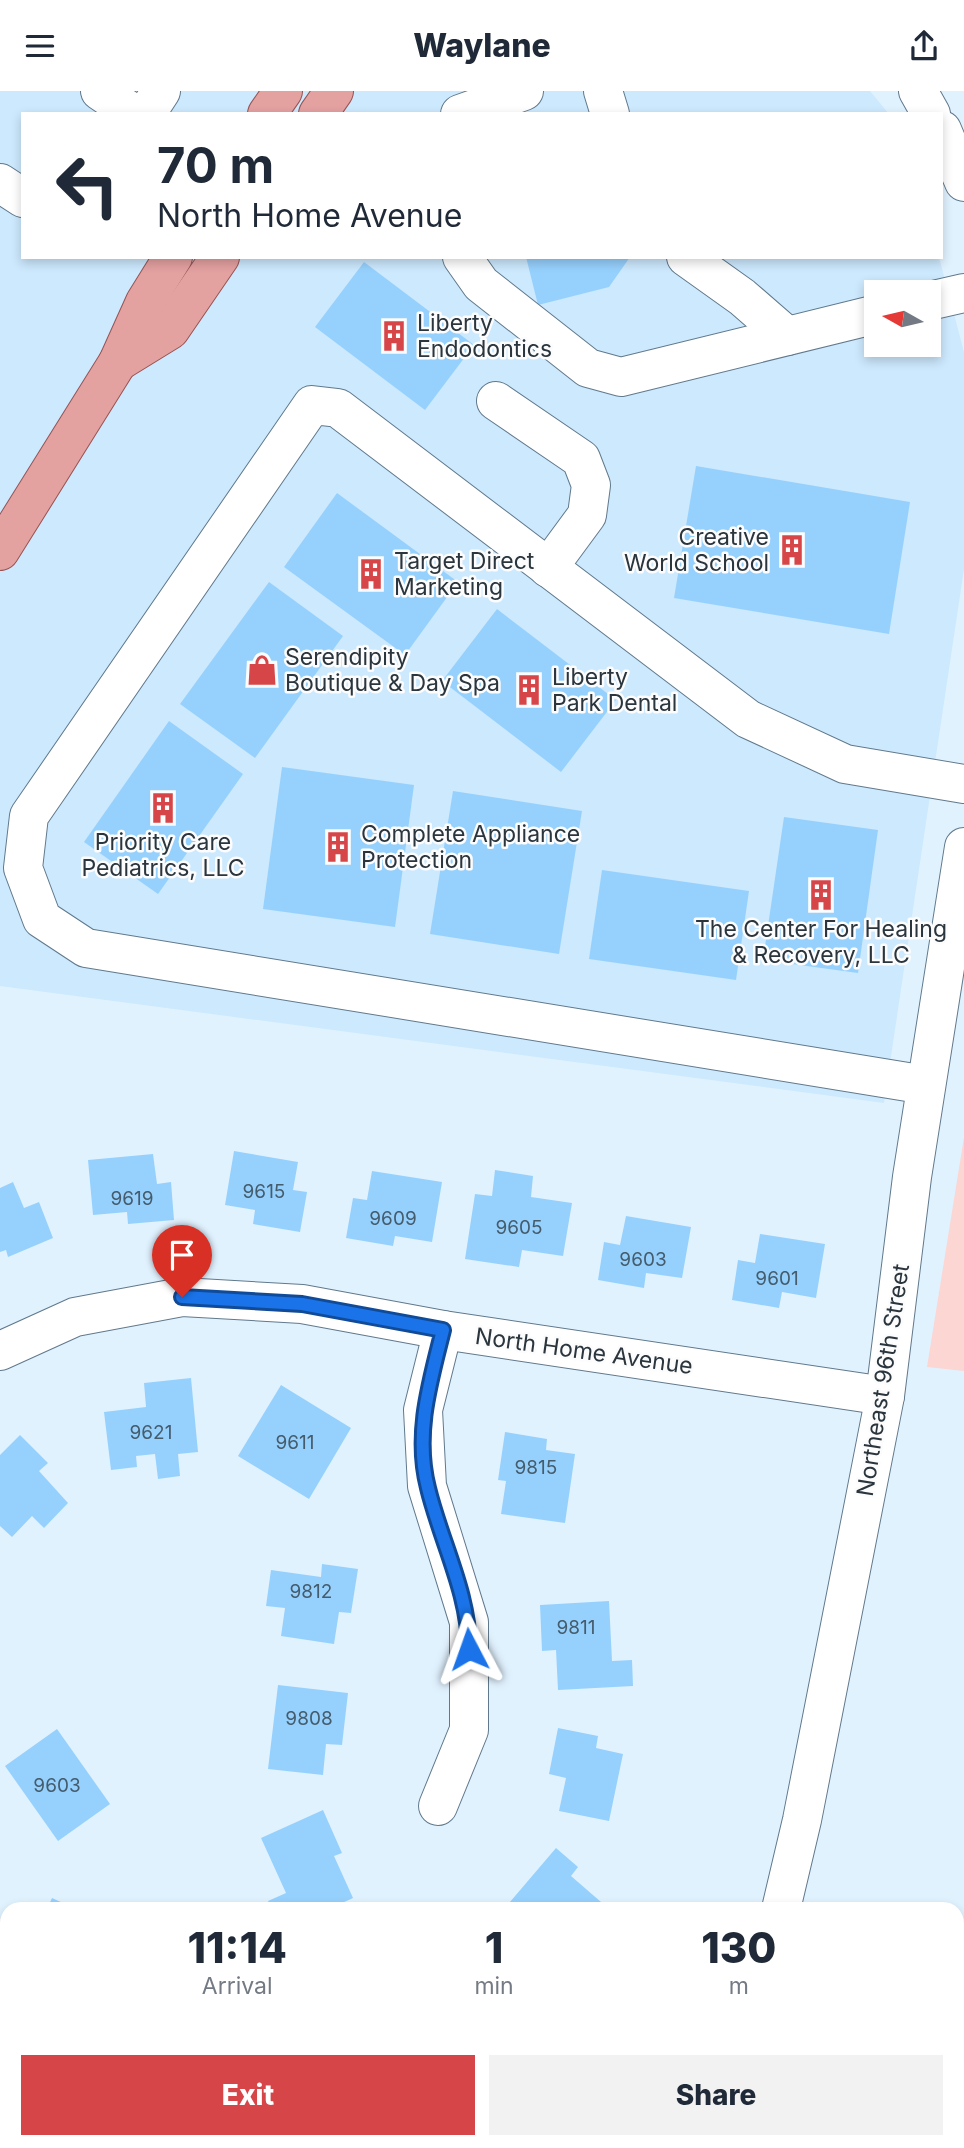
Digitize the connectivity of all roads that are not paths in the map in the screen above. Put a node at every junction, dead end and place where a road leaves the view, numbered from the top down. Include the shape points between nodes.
1 (100, 91) edge
2 (161, 91) edge
3 (283, 91) edge
4 (334, 91) edge
5 (524, 91) edge
6 (603, 91) edge
7 (918, 91) edge
8 (131, 112) edge
9 (147, 112) edge
10 (268, 112) edge
11 (319, 112) edge
12 (466, 112) edge
13 (609, 112) edge
14 (931, 112) edge
15 (943, 132) edge
16 (964, 182) edge
17 (0, 183) edge
18 (21, 197) edge
19 (172, 259) edge
20 (219, 259) edge
21 (463, 259) edge
22 (689, 259) edge
23 (964, 293) edge
24 (942, 299) edge
25 (864, 317) edge
26 (787, 336) junction
27 (118, 362) junction
28 (496, 401) dead end
29 (0, 551) edge
30 (548, 568) junction
31 (964, 784) edge
32 (964, 847) edge
33 (926, 1085) junction
34 (443, 1330) junction
35 (0, 1351) edge
36 (884, 1396) junction
37 (438, 1806) dead end
38 (783, 1902) edge

1 - 8 street
2 - 9 street
3 - 10 main road
4 - 11 main road
5 - 12 street
6 - 13 street
7 - 14 street
15 - 16 street
17 - 18 street
19 - 27 main road via 145,302
20 - 27 main road via 170,330
21 - 26 street via 481,284 588,368 621,377
22 - 26 street
23 - 24 street
25 - 26 street
27 - 29 main road
28 - 30 street via 581,459 591,485 587,515
30 - 31 street via 748,719 845,764
30 - 33 street via 338,408 312,405 29,816 23,868 42,919 86,949
32 - 33 street, Northeast 96th Street
33 - 36 street, Northeast 96th Street
34 - 35 street, North Home Avenue via 302,1304 182,1297 75,1317
34 - 36 street, North Home Avenue
34 - 37 street via 423,1410 427,1486 469,1622 469,1730
36 - 38 street, Northeast 96th Street

